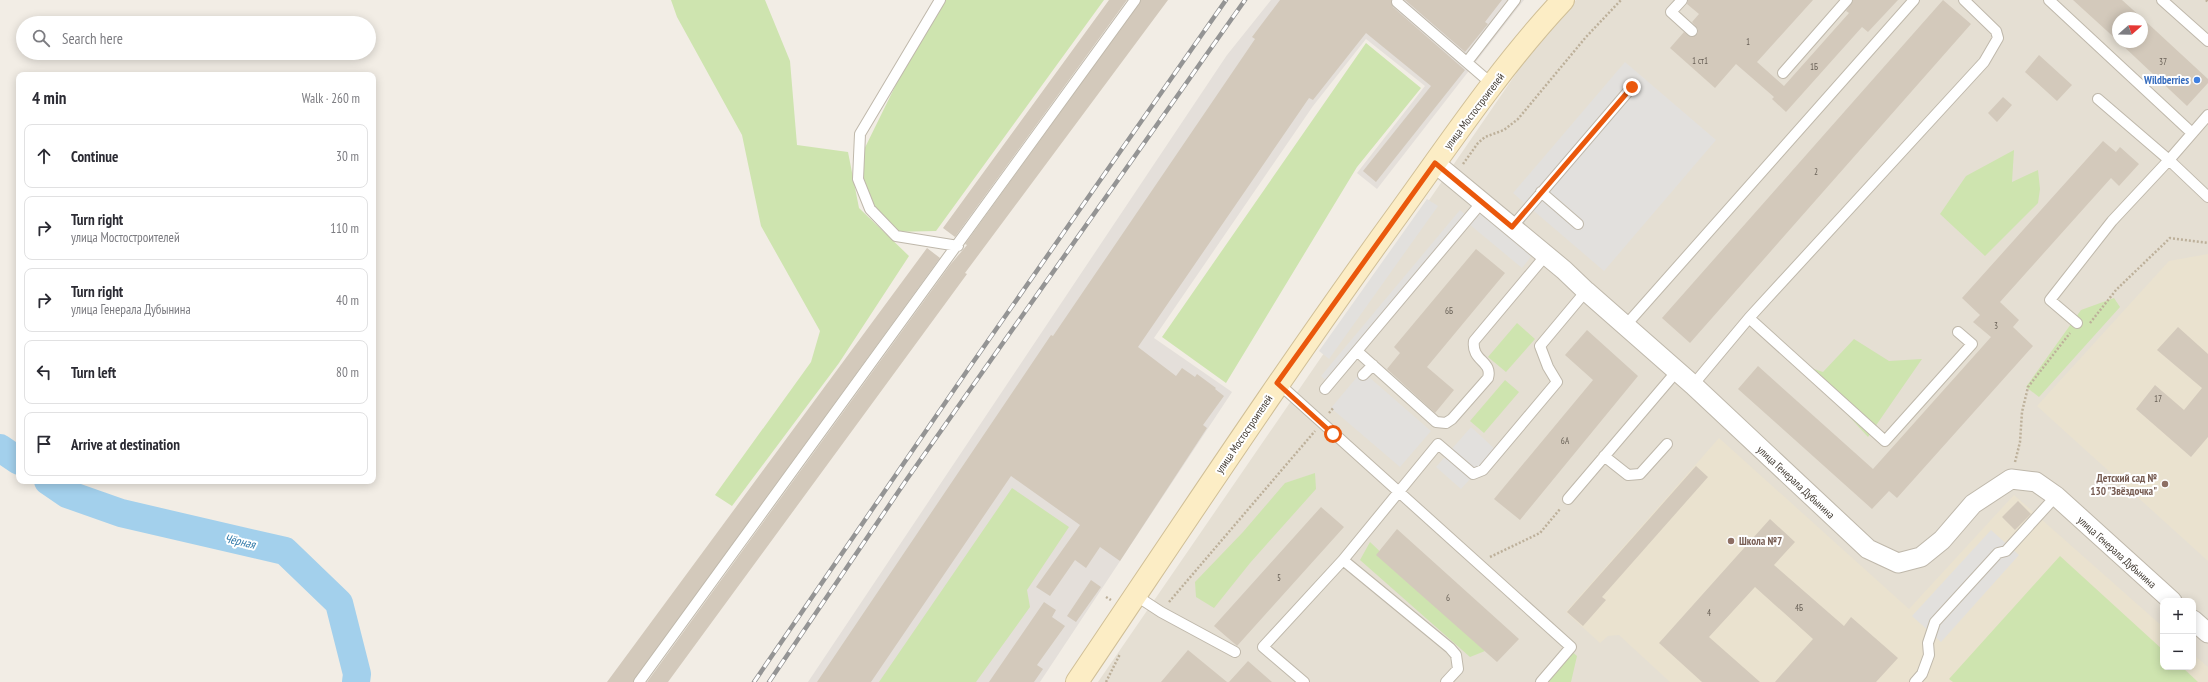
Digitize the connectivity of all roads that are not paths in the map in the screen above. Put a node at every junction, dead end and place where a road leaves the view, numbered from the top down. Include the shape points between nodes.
1 (940, 0) edge
2 (1135, 0) edge
3 (1515, 0) edge
4 (1563, 0) edge
5 (1682, 0) edge
6 (1847, 0) edge
7 (1914, 0) edge
8 (1964, 0) edge
9 (2049, 0) edge
10 (2162, 0) edge
11 (1397, 2) dead end
12 (1692, 31) dead end
13 (2208, 41) edge
14 (1467, 62) junction
15 (1783, 73) dead end
16 (1493, 85) junction
17 (1632, 87) dead end
18 (2098, 99) dead end
19 (2208, 115) edge
20 (2192, 133) junction
21 (2169, 160) junction
22 (1435, 163) junction
23 (1541, 192) junction
24 (2208, 197) edge
25 (1482, 202) junction
26 (1578, 224) dead end
27 (1512, 227) junction
28 (958, 246) junction
29 (1546, 255) junction
30 (1586, 291) junction
31 (1749, 318) junction
32 (1626, 325) junction
33 (2076, 327) road end
34 (1958, 332) dead end
35 (1358, 352) junction
36 (1373, 365) junction
37 (1677, 371) junction
38 (1363, 376) dead end
39 (1277, 383) junction
40 (1693, 385) junction
41 (1325, 389) dead end
42 (1667, 444) dead end
43 (1604, 456) junction
44 (1399, 492) junction
45 (2056, 496) junction
46 (1568, 499) road end
47 (1344, 560) junction
48 (1135, 595) junction
49 (2169, 598) edge
50 (2196, 623) edge
51 (2208, 633) edge
52 (1235, 652) dead end
53 (639, 682) edge
54 (1077, 682) edge
55 (1304, 682) edge
56 (1446, 682) edge
57 (1541, 682) edge
58 (1916, 682) edge

1 - 28 lane via 860,134 858,179 870,209 896,236
2 - 28 lane
3 - 14 lane
4 - 16 main road, улица Мостостроителей via 1530,35
5 - 12 lane via 1671,12
6 - 15 lane
7 - 32 lane
8 - 31 lane via 1996,31 1998,38 1984,62
9 - 20 lane
10 - 13 lane
11 - 14 lane
14 - 16 lane
16 - 22 main road, улица Мостостроителей
17 - 23 lane
18 - 21 lane
19 - 20 lane
20 - 21 lane
21 - 24 lane
21 - 33 lane via 2112,221 2050,300
22 - 25 street, улица Генерала Дубынина
22 - 39 main road, улица Мостостроителей
23 - 26 lane
23 - 27 lane
25 - 27 street, улица Генерала Дубынина
25 - 35 lane
27 - 29 street, улица Генерала Дубынина
28 - 53 lane
29 - 30 street, улица Генерала Дубынина
29 - 36 lane via 1474,341 1476,357 1484,363 1489,372 1488,378 1452,419 1436,422
30 - 32 street, улица Генерала Дубынина
30 - 44 lane via 1540,346 1548,368 1557,382 1483,470 1474,474 1438,444
31 - 34 lane via 1884,441 1972,344
31 - 40 lane
32 - 37 street, улица Генерала Дубынина
35 - 36 lane
35 - 41 lane
36 - 38 lane
37 - 40 street, улица Генерала Дубынина
37 - 43 lane
39 - 44 lane
39 - 48 main road, улица Мостостроителей
40 - 45 street, улица Генерала Дубынина via 1868,549 1898,563 1921,557 1942,540 1973,504 2011,478 2036,482
42 - 43 lane via 1640,474 1628,475
43 - 46 lane
44 - 47 lane
44 - 57 lane via 1571,647
45 - 49 street, улица Генерала Дубынина
45 - 58 lane via 2006,551 1998,553 1935,622 1928,643 1929,655
47 - 55 lane via 1263,647
47 - 56 lane via 1456,655 1458,669
48 - 52 lane
48 - 54 main road, улица Мостостроителей
50 - 51 street

